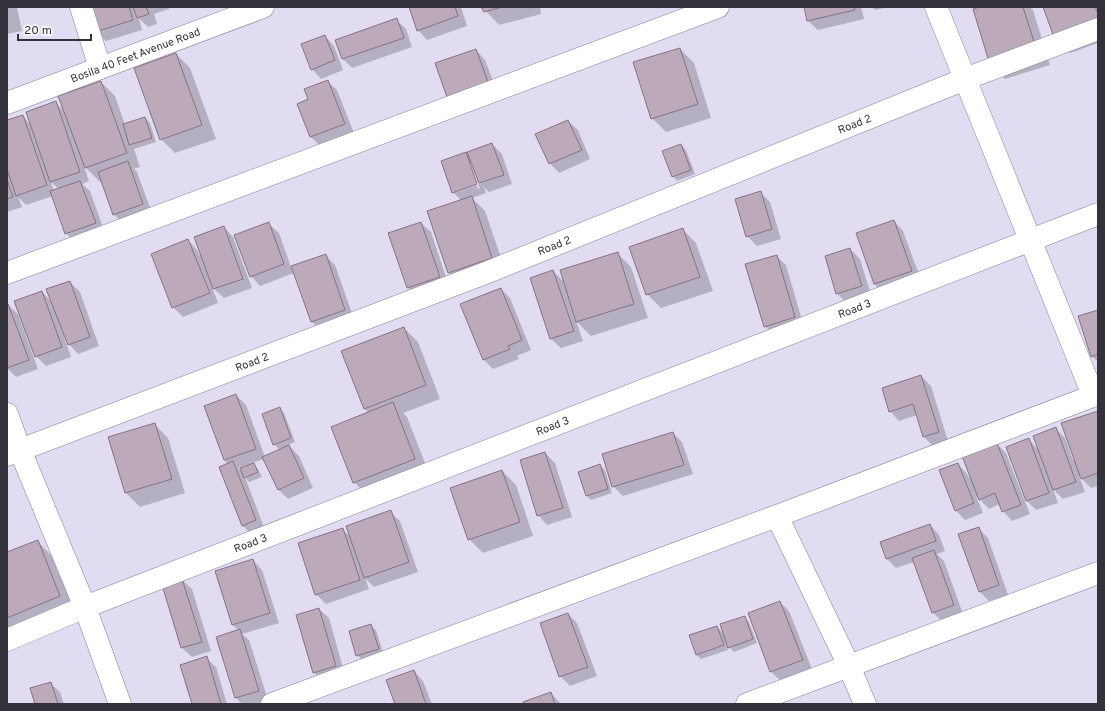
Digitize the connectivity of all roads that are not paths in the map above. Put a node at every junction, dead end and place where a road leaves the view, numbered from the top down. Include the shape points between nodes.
1 (81, 7) edge
2 (263, 7) edge
3 (718, 7) edge
4 (936, 7) edge
5 (232, 13) edge
6 (1098, 29) edge
7 (100, 68) junction
8 (965, 79) junction
9 (7, 104) edge
10 (1098, 214) edge
11 (1030, 239) junction
12 (7, 273) edge
13 (1096, 394) edge
14 (7, 414) edge
15 (14, 452) edge
16 (777, 516) junction
17 (1098, 573) edge
18 (85, 607) junction
19 (7, 640) edge
20 (849, 666) junction
21 (120, 704) edge
22 (272, 704) edge
23 (747, 704) edge
24 (865, 704) edge

1 - 7 street
2 - 5 street, Bosila 40 Feet Avenue Road
3 - 12 street
4 - 8 street
5 - 7 street, Bosila 40 Feet Avenue Road
6 - 8 street, Road 2
7 - 9 street, Bosila 40 Feet Avenue Road
8 - 11 street
8 - 15 street, Road 2 via 488,272
10 - 11 street, Road 3
11 - 13 street
11 - 18 street, Road 3
13 - 16 street
14 - 15 street
15 - 18 street
16 - 20 street
16 - 22 street
17 - 20 street
18 - 19 street, Road 3
18 - 21 street
20 - 23 street
20 - 24 street

